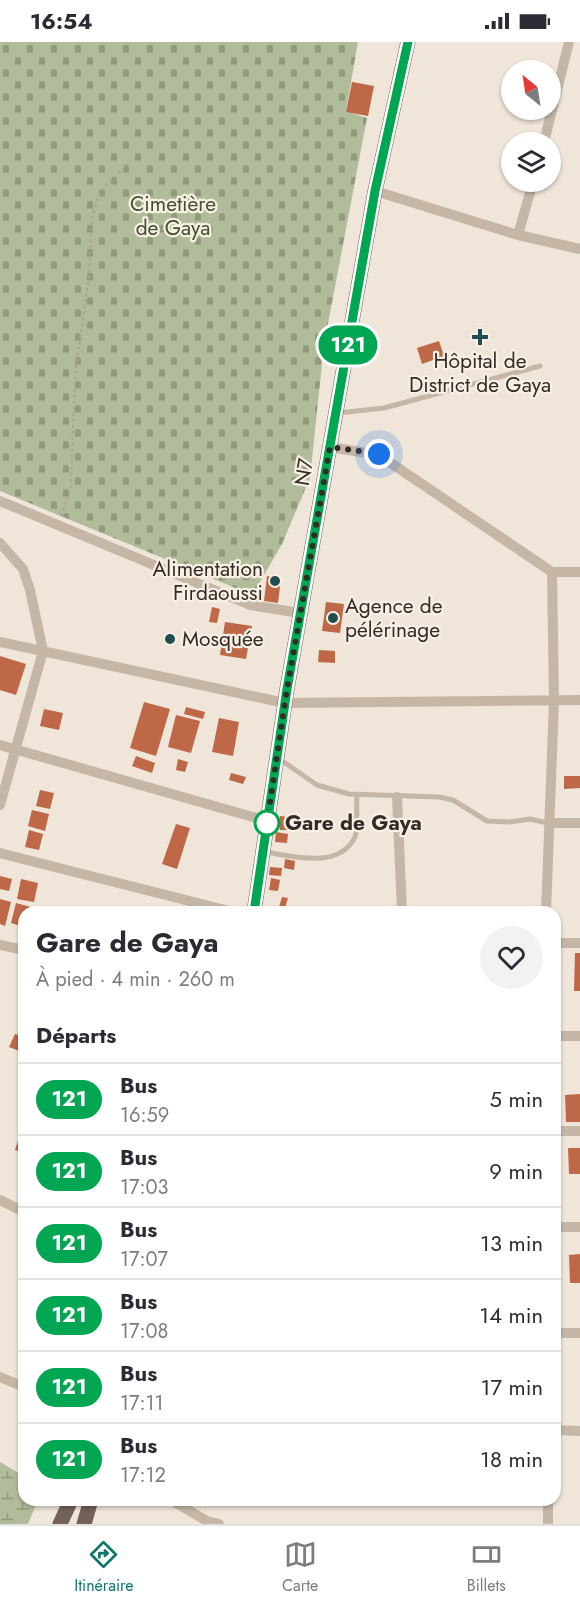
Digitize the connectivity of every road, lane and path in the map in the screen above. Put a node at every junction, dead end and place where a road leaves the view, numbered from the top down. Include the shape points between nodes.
1 (408, 42) edge
2 (569, 42) edge
3 (546, 132) edge
4 (128, 164) dead end
5 (375, 191) junction
6 (530, 192) edge
7 (518, 235) junction
8 (580, 249) edge
9 (540, 366) dead end
10 (336, 413) junction
11 (330, 447) junction
12 (0, 501) edge
13 (57, 524) junction
14 (0, 543) edge
15 (552, 572) junction
16 (580, 572) edge
17 (300, 613) junction
18 (0, 642) edge
19 (43, 651) junction
20 (554, 700) junction
21 (580, 700) edge
22 (285, 702) junction
23 (0, 745) edge
24 (16, 749) junction
25 (277, 757) junction
26 (357, 795) junction
27 (397, 797) junction
28 (0, 805) edge
29 (267, 821) junction
30 (549, 823) junction
31 (580, 823) edge
32 (263, 852) junction
33 (0, 853) edge
34 (209, 906) edge
35 (255, 906) edge
36 (402, 906) edge
37 (546, 906) edge
38 (561, 943) edge
39 (580, 943) edge
40 (0, 945) edge
41 (18, 949) edge
42 (561, 1036) edge
43 (580, 1036) edge
44 (561, 1131) edge
45 (580, 1131) edge
46 (0, 1200) edge
47 (18, 1209) edge
48 (561, 1227) edge
49 (580, 1227) edge
50 (561, 1333) edge
51 (580, 1333) edge
52 (0, 1377) edge
53 (18, 1384) edge
54 (561, 1430) edge
55 (580, 1431) edge
56 (68, 1506) edge
57 (90, 1506) edge
58 (181, 1506) edge
59 (548, 1506) edge
60 (60, 1524) edge
61 (84, 1524) edge
62 (219, 1524) edge
63 (548, 1524) edge

1 - 5 main road, N7
2 - 3 street
4 - 13 path via 106,185 92,219 88,287 75,375 71,487
5 - 7 street
5 - 10 main road, N7
6 - 7 street
7 - 8 street
9 - 10 lane via 384,408
10 - 11 main road, N7
11 - 15 street via 379,454
11 - 17 main road, N7
12 - 13 street
13 - 17 street via 250,605
14 - 19 street via 22,569
15 - 16 street
15 - 20 street
17 - 22 main road, N7
18 - 19 street
19 - 22 street
19 - 24 street
20 - 21 street
20 - 22 street
20 - 30 street
22 - 25 main road, N7
23 - 24 street
24 - 28 street
24 - 29 street
25 - 26 lane via 317,785
25 - 29 main road, N7
26 - 27 lane
26 - 32 lane via 356,836 347,846 327,858
27 - 30 lane via 453,800 487,821 530,819
27 - 36 street
29 - 32 main road, N7
30 - 31 street
30 - 37 street
32 - 35 main road, N7
33 - 34 street
38 - 39 street
40 - 41 street
42 - 43 street
44 - 45 street
46 - 47 street
48 - 49 street
50 - 51 street
52 - 53 street
54 - 55 street
56 - 60 main road
57 - 61 main road
58 - 62 street
59 - 63 street

